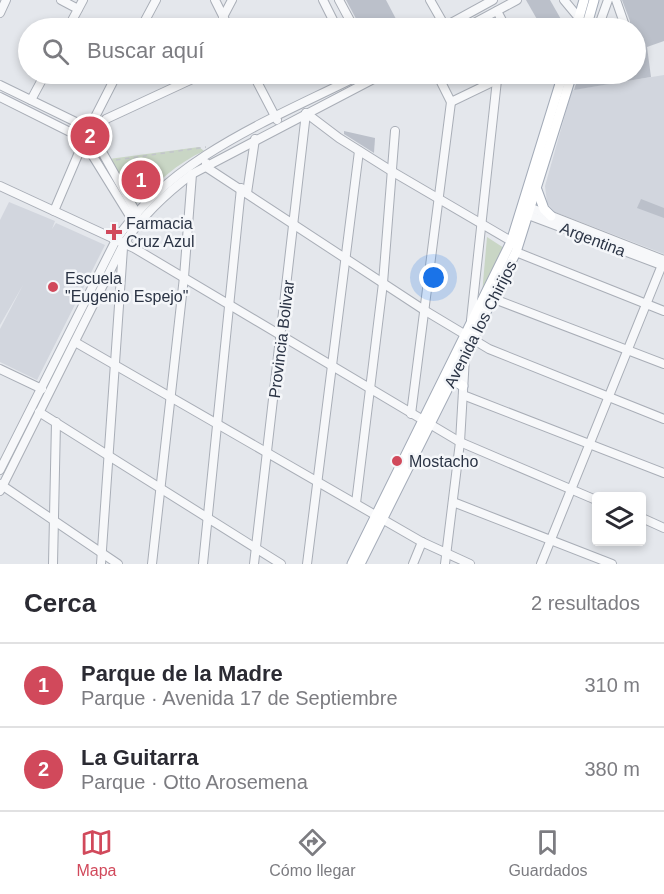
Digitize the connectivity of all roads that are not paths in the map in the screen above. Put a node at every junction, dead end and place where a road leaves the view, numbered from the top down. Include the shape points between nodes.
1 (6, 0) edge
2 (61, 0) edge
3 (83, 0) edge
4 (156, 0) edge
5 (215, 0) edge
6 (232, 0) edge
7 (323, 0) edge
8 (339, 0) edge
9 (430, 0) edge
10 (493, 0) edge
11 (517, 0) edge
12 (564, 0) edge
13 (584, 0) edge
14 (594, 0) edge
15 (608, 0) edge
16 (616, 0) edge
17 (78, 9) junction
18 (497, 11) junction
19 (0, 13) edge
20 (223, 17) joint
21 (73, 18) edge
22 (146, 18) edge
23 (333, 18) edge
24 (349, 18) edge
25 (440, 18) edge
26 (462, 18) edge
27 (484, 18) edge
28 (501, 18) edge
29 (580, 18) edge
30 (584, 18) edge
31 (586, 18) edge
32 (602, 18) edge
33 (622, 18) edge
34 (40, 84) edge
35 (112, 84) edge
36 (181, 84) edge
37 (258, 84) edge
38 (342, 84) edge
39 (364, 84) edge
40 (442, 84) edge
41 (489, 84) edge
42 (497, 84) edge
43 (560, 84) edge
44 (569, 84) edge
45 (0, 85) edge
46 (0, 98) edge
47 (31, 100) junction
48 (451, 102) junction
49 (306, 113) junction
50 (276, 118) junction
51 (93, 121) junction
52 (80, 124) junction
53 (102, 126) junction
54 (280, 126) junction
55 (394, 131) dead end
56 (74, 134) junction
57 (255, 139) junction
58 (80, 150) junction
59 (101, 150) junction
60 (359, 151) junction
61 (91, 153) junction
62 (207, 156) junction
63 (206, 167) junction
64 (393, 172) junction
65 (192, 174) junction
66 (1, 189) edge
67 (537, 189) junction
68 (244, 190) junction
69 (438, 200) junction
70 (527, 210) junction
71 (54, 211) junction
72 (133, 215) junction
73 (551, 216) junction
74 (138, 222) junction
75 (295, 224) junction
76 (483, 226) junction
77 (120, 242) junction
78 (515, 246) junction
79 (345, 257) junction
80 (663, 263) edge
81 (184, 277) junction
82 (383, 283) junction
83 (490, 298) junction
84 (230, 304) junction
85 (646, 304) junction
86 (424, 310) junction
87 (664, 311) edge
88 (470, 334) junction
89 (281, 336) junction
90 (75, 342) junction
91 (627, 350) junction
92 (465, 356) junction
93 (664, 364) edge
94 (116, 365) junction
95 (332, 368) junction
96 (0, 369) edge
97 (451, 384) junction
98 (40, 388) junction
99 (370, 390) junction
100 (463, 391) junction
101 (49, 392) junction
102 (170, 396) junction
103 (608, 397) junction
104 (39, 412) junction
105 (411, 414) junction
106 (664, 419) edge
107 (56, 422) junction
108 (425, 422) junction
109 (217, 423) junction
110 (460, 442) junction
111 (589, 444) junction
112 (267, 452) junction
113 (110, 454) junction
114 (2, 460) edge
115 (13, 465) junction
116 (0, 470) edge
117 (664, 473) edge
118 (318, 481) junction
119 (1, 487) edge
120 (160, 487) junction
121 (571, 490) junction
122 (592, 498) edge
123 (453, 502) junction
124 (356, 503) junction
125 (379, 516) junction
126 (207, 517) junction
127 (53, 520) junction
128 (646, 520) edge
129 (664, 528) edge
130 (551, 539) junction
131 (422, 542) junction
132 (256, 548) junction
133 (102, 553) junction
134 (447, 555) junction
135 (53, 564) edge
136 (101, 564) edge
137 (118, 564) edge
138 (152, 564) edge
139 (202, 564) edge
140 (254, 564) edge
141 (281, 564) edge
142 (307, 564) edge
143 (352, 564) edge
144 (360, 564) edge
145 (413, 564) edge
146 (445, 564) edge
147 (470, 564) edge
148 (541, 564) edge
149 (612, 564) edge

1 - 19 street
2 - 17 street
3 - 17 street
4 - 22 street
5 - 20 street
6 - 20 street
7 - 23 street
8 - 24 street
9 - 25 street
10 - 26 street
11 - 18 street
12 - 29 street
13 - 30 main road
14 - 31 main road
15 - 32 street
16 - 33 street
17 - 21 street
18 - 27 street
18 - 28 street
34 - 47 street
35 - 51 street
36 - 53 street via 106,119
37 - 50 street
38 - 50 street
39 - 49 street
40 - 48 street
41 - 48 street
42 - 76 street
43 - 70 main road, Avenida los Chirijos
44 - 67 main road, Avenida los Chirijos
45 - 47 street
46 - 56 street
47 - 52 street
48 - 69 street
49 - 54 street
49 - 60 street
49 - 75 street, Provincia Bolivar
50 - 54 street
50 - 62 street
51 - 52 street
51 - 53 street
52 - 56 street
53 - 59 street via 107,135
54 - 57 street
55 - 64 street
56 - 58 street
57 - 63 street
57 - 68 street
58 - 61 street
58 - 71 street
59 - 61 street
59 - 72 street
60 - 64 street
60 - 79 street
61 - 72 street
62 - 63 street
62 - 72 street via 173,177
63 - 65 street
63 - 68 street
64 - 69 street
64 - 82 street
65 - 74 street
65 - 81 street
66 - 71 street
67 - 70 main road, Avenida los Chirijos
67 - 73 main road
68 - 75 street
68 - 84 street
69 - 76 street
69 - 86 street
70 - 73 street, Argentina
70 - 78 main road, Avenida los Chirijos
70 - 80 street, Argentina
71 - 77 street
72 - 74 street
72 - 77 street
73 - 80 street, Argentina
74 - 77 street
75 - 79 street
75 - 89 street, Provincia Bolivar
76 - 78 street
76 - 88 street
77 - 81 street
77 - 90 street
77 - 94 street
77 - 98 street
78 - 83 main road, Avenida los Chirijos
78 - 85 street
79 - 82 street
79 - 95 street
80 - 85 street
81 - 84 street
81 - 102 street
82 - 86 street
82 - 99 street
83 - 88 main road, Avenida los Chirijos
83 - 91 street
84 - 89 street
84 - 109 street
85 - 87 street
85 - 91 street
86 - 88 street
86 - 105 street
88 - 92 main road, Avenida los Chirijos
88 - 103 street via 489,349
88 - 108 main road, Avenida los Chirijos
89 - 95 street
89 - 112 street, Provincia Bolivar
90 - 94 street
90 - 101 street
91 - 93 street
91 - 103 street
92 - 97 main road, Avenida los Chirijos
92 - 100 street
94 - 102 street
94 - 113 street
95 - 99 street
95 - 118 street
96 - 98 street
97 - 100 main road via 459,382
97 - 108 main road, Avenida los Chirijos
98 - 101 street
98 - 114 street
99 - 105 street
99 - 124 street
100 - 110 street
100 - 111 street
101 - 104 street
102 - 109 street
102 - 120 street
103 - 106 street
103 - 111 street
104 - 107 street
104 - 115 street
105 - 108 street
107 - 113 street
107 - 127 street
108 - 110 street
108 - 125 main road, Avenida los Chirijos
109 - 112 street
109 - 126 street
110 - 121 street
110 - 123 street
111 - 117 street
111 - 121 street
112 - 118 street
112 - 132 street, Provincia Bolivar
113 - 120 street
113 - 133 street
114 - 115 street
114 - 116 street
115 - 119 street
118 - 124 street
118 - 142 street
119 - 127 street
120 - 126 street
120 - 138 street
121 - 122 street
121 - 130 street
123 - 130 street
123 - 134 street
124 - 125 street
125 - 131 street
125 - 143 main road, Avenida los Chirijos
125 - 144 main road, Avenida los Chirijos
126 - 132 street
126 - 139 street
127 - 133 street
127 - 135 street
128 - 129 street
130 - 148 street
130 - 149 street
131 - 134 street
131 - 145 street
132 - 140 street, Provincia Bolivar
132 - 141 street
133 - 136 street
133 - 137 street
134 - 146 street
134 - 147 street

